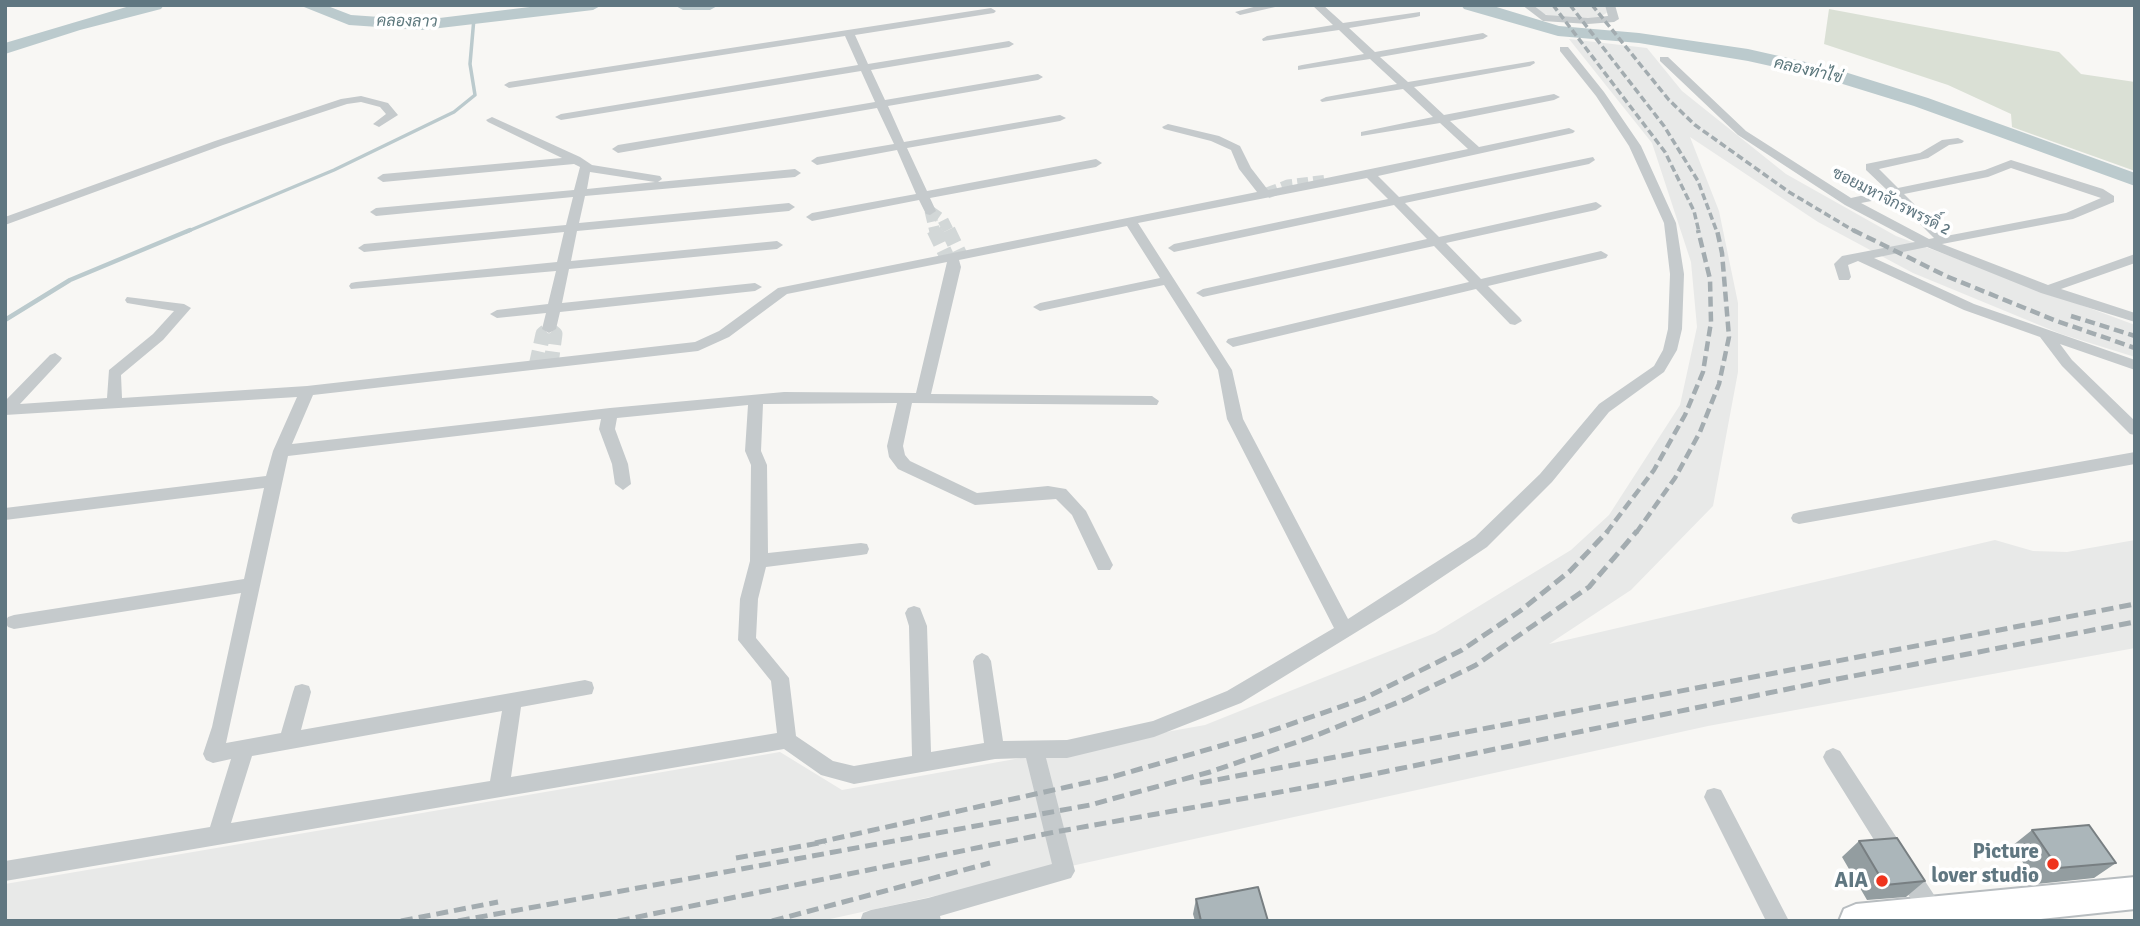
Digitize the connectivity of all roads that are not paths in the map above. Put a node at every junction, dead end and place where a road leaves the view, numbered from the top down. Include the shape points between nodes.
1 (1279, 5) edge
2 (1317, 5) edge
3 (1527, 5) edge
4 (1610, 5) edge
5 (992, 11) dead end
6 (1240, 12) dead end
7 (1416, 14) dead end
8 (1340, 27) junction
9 (849, 33) junction
10 (1483, 36) dead end
11 (1267, 39) dead end
12 (1009, 44) dead end
13 (1564, 50) dead end
14 (1373, 56) junction
15 (1664, 59) dead end
16 (1530, 63) dead end
17 (864, 67) junction
18 (1302, 68) dead end
19 (1038, 77) dead end
20 (509, 85) dead end
21 (1406, 86) junction
22 (1554, 97) dead end
23 (1326, 100) dead end
24 (881, 103) junction
25 (561, 117) dead end
26 (1060, 118) dead end
27 (1442, 119) junction
28 (492, 120) dead end
29 (379, 124) dead end
30 (1168, 127) dead end
31 (1569, 131) dead end
32 (1365, 134) dead end
33 (1958, 141) dead end
34 (901, 146) junction
35 (618, 149) dead end
36 (1476, 150) junction
37 (1589, 160) dead end
38 (817, 161) dead end
39 (1097, 163) dead end
40 (583, 164) junction
41 (795, 173) dead end
42 (1369, 173) junction
43 (383, 178) dead end
44 (680, 183) junction
45 (579, 192) junction
46 (1265, 194) junction
47 (1895, 194) junction
48 (923, 196) junction
49 (1395, 200) junction
50 (1849, 202) junction
51 (1596, 206) dead end
52 (789, 207) dead end
53 (930, 211) tunnel mouth
54 (376, 212) dead end
55 (812, 217) dead end
56 (5, 221) edge
57 (1132, 223) junction
58 (570, 228) junction
59 (1944, 240) junction
60 (1435, 241) junction
61 (1925, 242) junction
62 (777, 245) dead end
63 (364, 247) dead end
64 (1174, 248) dead end
65 (1601, 255) dead end
66 (952, 256) junction
67 (1859, 256) junction
68 (2135, 258) edge
69 (562, 266) junction
70 (1844, 277) dead end
71 (1168, 280) junction
72 (1478, 285) junction
73 (356, 286) dead end
74 (755, 287) dead end
75 (2046, 290) junction
76 (1203, 293) dead end
77 (132, 300) dead end
78 (1040, 307) dead end
79 (553, 308) junction
80 (497, 314) dead end
81 (2135, 318) edge
82 (1515, 321) dead end
83 (550, 329) dead end
84 (2045, 334) junction
85 (1233, 342) dead end
86 (55, 358) dead end
87 (2135, 365) edge
88 (307, 391) junction
89 (914, 398) junction
90 (756, 400) junction
91 (1152, 401) dead end
92 (115, 402) junction
93 (5, 410) edge
94 (610, 413) junction
95 (2135, 430) edge
96 (281, 451) junction
97 (2135, 458) edge
98 (273, 481) junction
99 (623, 484) dead end
100 (5, 514) edge
101 (1799, 518) dead end
102 (861, 549) dead end
103 (759, 561) junction
104 (1104, 565) dead end
105 (253, 584) junction
106 (914, 613) dead end
107 (14, 622) dead end
108 (1343, 628) junction
109 (982, 661) dead end
110 (585, 688) dead end
111 (302, 692) dead end
112 (513, 701) junction
113 (289, 739) junction
114 (787, 740) junction
115 (245, 747) junction
116 (1034, 749) junction
117 (995, 750) junction
118 (1833, 757) dead end
119 (922, 762) junction
120 (499, 789) junction
121 (1714, 797) dead end
122 (217, 836) junction
123 (5, 871) edge
124 (2135, 893) edge
125 (1932, 912) junction
126 (929, 915) edge
127 (871, 921) edge
128 (1778, 921) edge
129 (1856, 921) edge

1 - 6 street
2 - 8 street
3 - 4 street via 1543,18 1588,21 1614,19
5 - 9 street
7 - 8 street
8 - 11 street
8 - 14 street
9 - 17 street
9 - 20 street
10 - 14 street
12 - 17 street
13 - 108 street via 1635,146 1670,223 1677,274 1670,351 1659,369 1604,408 1546,478 1481,542
14 - 18 street
14 - 21 street
15 - 50 street, ซอยมหาจักรพรรดิ์ 2 via 1742,133
16 - 21 street
17 - 24 street
17 - 25 street
19 - 24 street
21 - 23 street
21 - 27 street
22 - 27 street
24 - 34 street
24 - 35 street
26 - 34 street
27 - 32 street
27 - 36 street
28 - 40 street
29 - 56 street via 392,115 384,105 361,99 345,101
30 - 46 street via 1236,148 1245,169
31 - 36 street
33 - 47 street via 1946,142 1924,156 1870,167
34 - 38 street
34 - 48 street
36 - 42 street
37 - 49 street
39 - 48 street
40 - 43 street
40 - 44 street
40 - 45 street
41 - 44 street
42 - 46 street
42 - 49 street
44 - 45 street
45 - 54 street
45 - 58 street
46 - 57 street
47 - 50 street
47 - 59 street
47 - 59 street via 2011,164 2110,199 2069,216
48 - 53 street
48 - 55 street
49 - 60 street
49 - 64 street
50 - 61 street, ซอยมหาจักรพรรดิ์ 2
51 - 60 street
52 - 58 street
57 - 66 street
57 - 71 street
58 - 63 street
58 - 69 street
59 - 61 street
60 - 72 street
60 - 76 street
61 - 67 street
61 - 75 street, ซอยมหาจักรพรรดิ์ 2
62 - 69 street
65 - 72 street
66 - 88 street via 783,291 724,334 698,346
66 - 89 street via 954,267
67 - 70 street via 1841,264
67 - 84 street via 1935,293
68 - 75 street
69 - 73 street
69 - 79 street
71 - 78 street
71 - 108 street via 1225,370 1235,419
72 - 82 street
72 - 85 street
74 - 79 street
75 - 81 street, ซอยมหาจักรพรรดิ์ 2
77 - 92 street via 184,307 158,337 114,373
79 - 80 street
79 - 83 street
84 - 87 street
84 - 95 street via 2067,363
86 - 93 street
88 - 92 street
88 - 96 street
89 - 90 street
89 - 91 street
89 - 104 street via 895,446 904,465 975,499 1060,493 1078,511
90 - 94 street
90 - 103 street via 753,451 759,465
92 - 93 street
94 - 96 street
94 - 99 street via 607,429
96 - 98 street
97 - 101 street
98 - 100 street
98 - 105 street
102 - 103 street
103 - 114 street via 749,599 747,640 780,678
105 - 107 street
105 - 115 street via 213,754
106 - 119 street
108 - 116 street via 1234,696 1154,729 1067,749
109 - 117 street
110 - 112 street
111 - 113 street
112 - 113 street
112 - 120 street
113 - 115 street
114 - 119 street via 828,769 854,775
114 - 120 street
115 - 122 street
116 - 117 street
116 - 126 street via 1064,871
117 - 119 street
118 - 125 street
120 - 122 street
121 - 128 street
122 - 123 street
124 - 125 main road
125 - 129 main road
126 - 127 street

